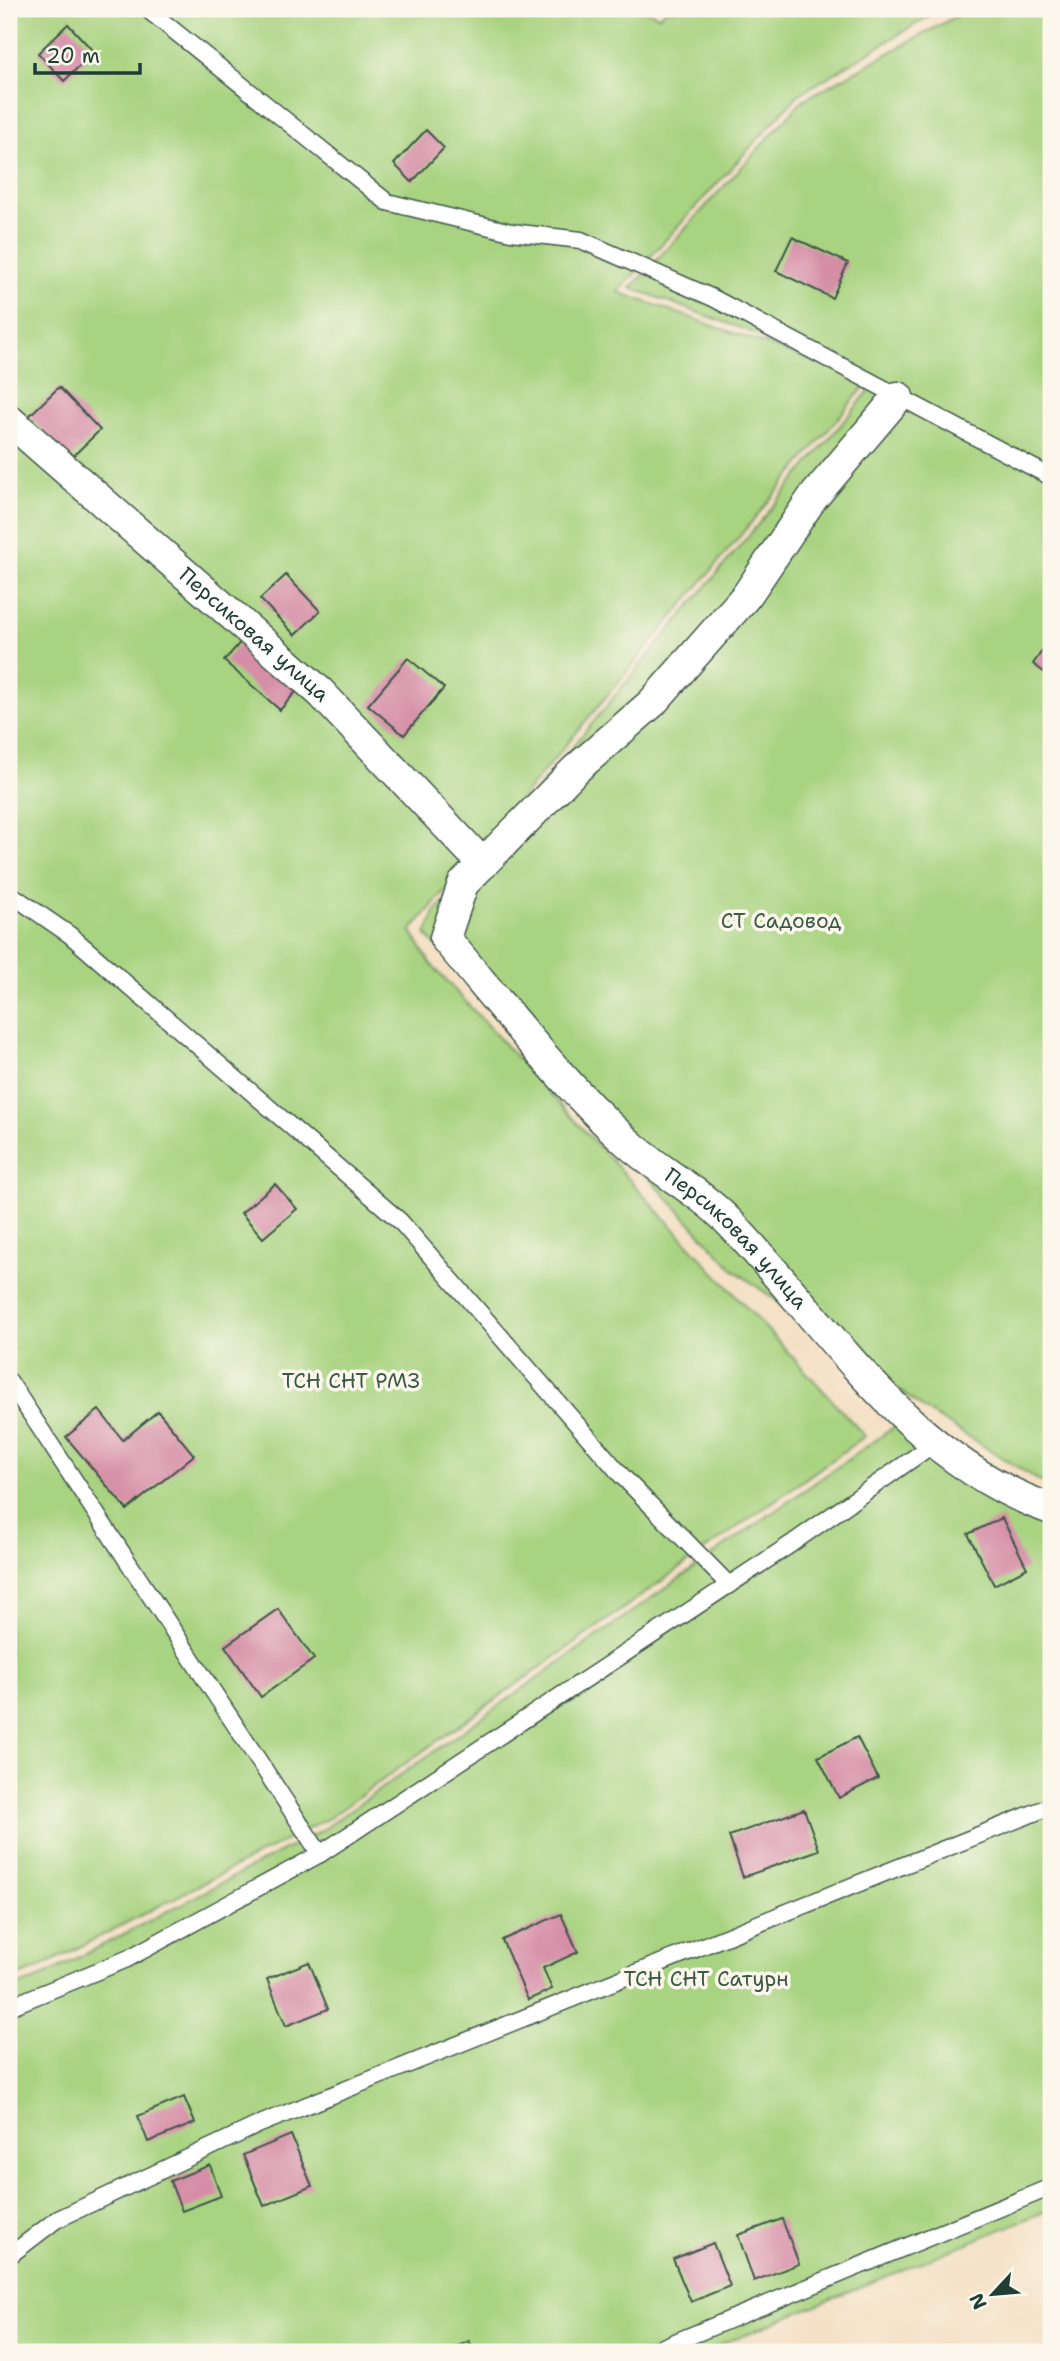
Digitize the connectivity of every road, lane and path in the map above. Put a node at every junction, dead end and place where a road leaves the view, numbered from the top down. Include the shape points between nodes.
1 (147, 9) edge
2 (898, 397) junction
3 (9, 420) edge
4 (1051, 477) edge
5 (483, 864) junction
6 (9, 893) edge
7 (9, 1381) edge
8 (935, 1443) junction
9 (1051, 1509) edge
10 (729, 1586) junction
11 (1051, 1806) edge
12 (320, 1854) junction
13 (9, 2007) edge
14 (1051, 2187) edge
15 (9, 2256) edge
16 (651, 2352) edge

1 - 2 lane via 387,202 511,232 580,240 713,298
2 - 4 lane
2 - 5 street via 811,500 747,595 652,703 575,770
3 - 5 street, Персиковая улица via 320,692
5 - 8 street, Персиковая улица via 463,884 445,937 547,1060 628,1143 726,1219 908,1423
6 - 10 lane via 70,935 401,1221 622,1476
7 - 12 lane
8 - 9 street, Персиковая улица via 1028,1501
8 - 10 lane
10 - 12 lane
11 - 15 lane via 260,2124 56,2220
12 - 13 lane via 127,1959
14 - 16 lane

